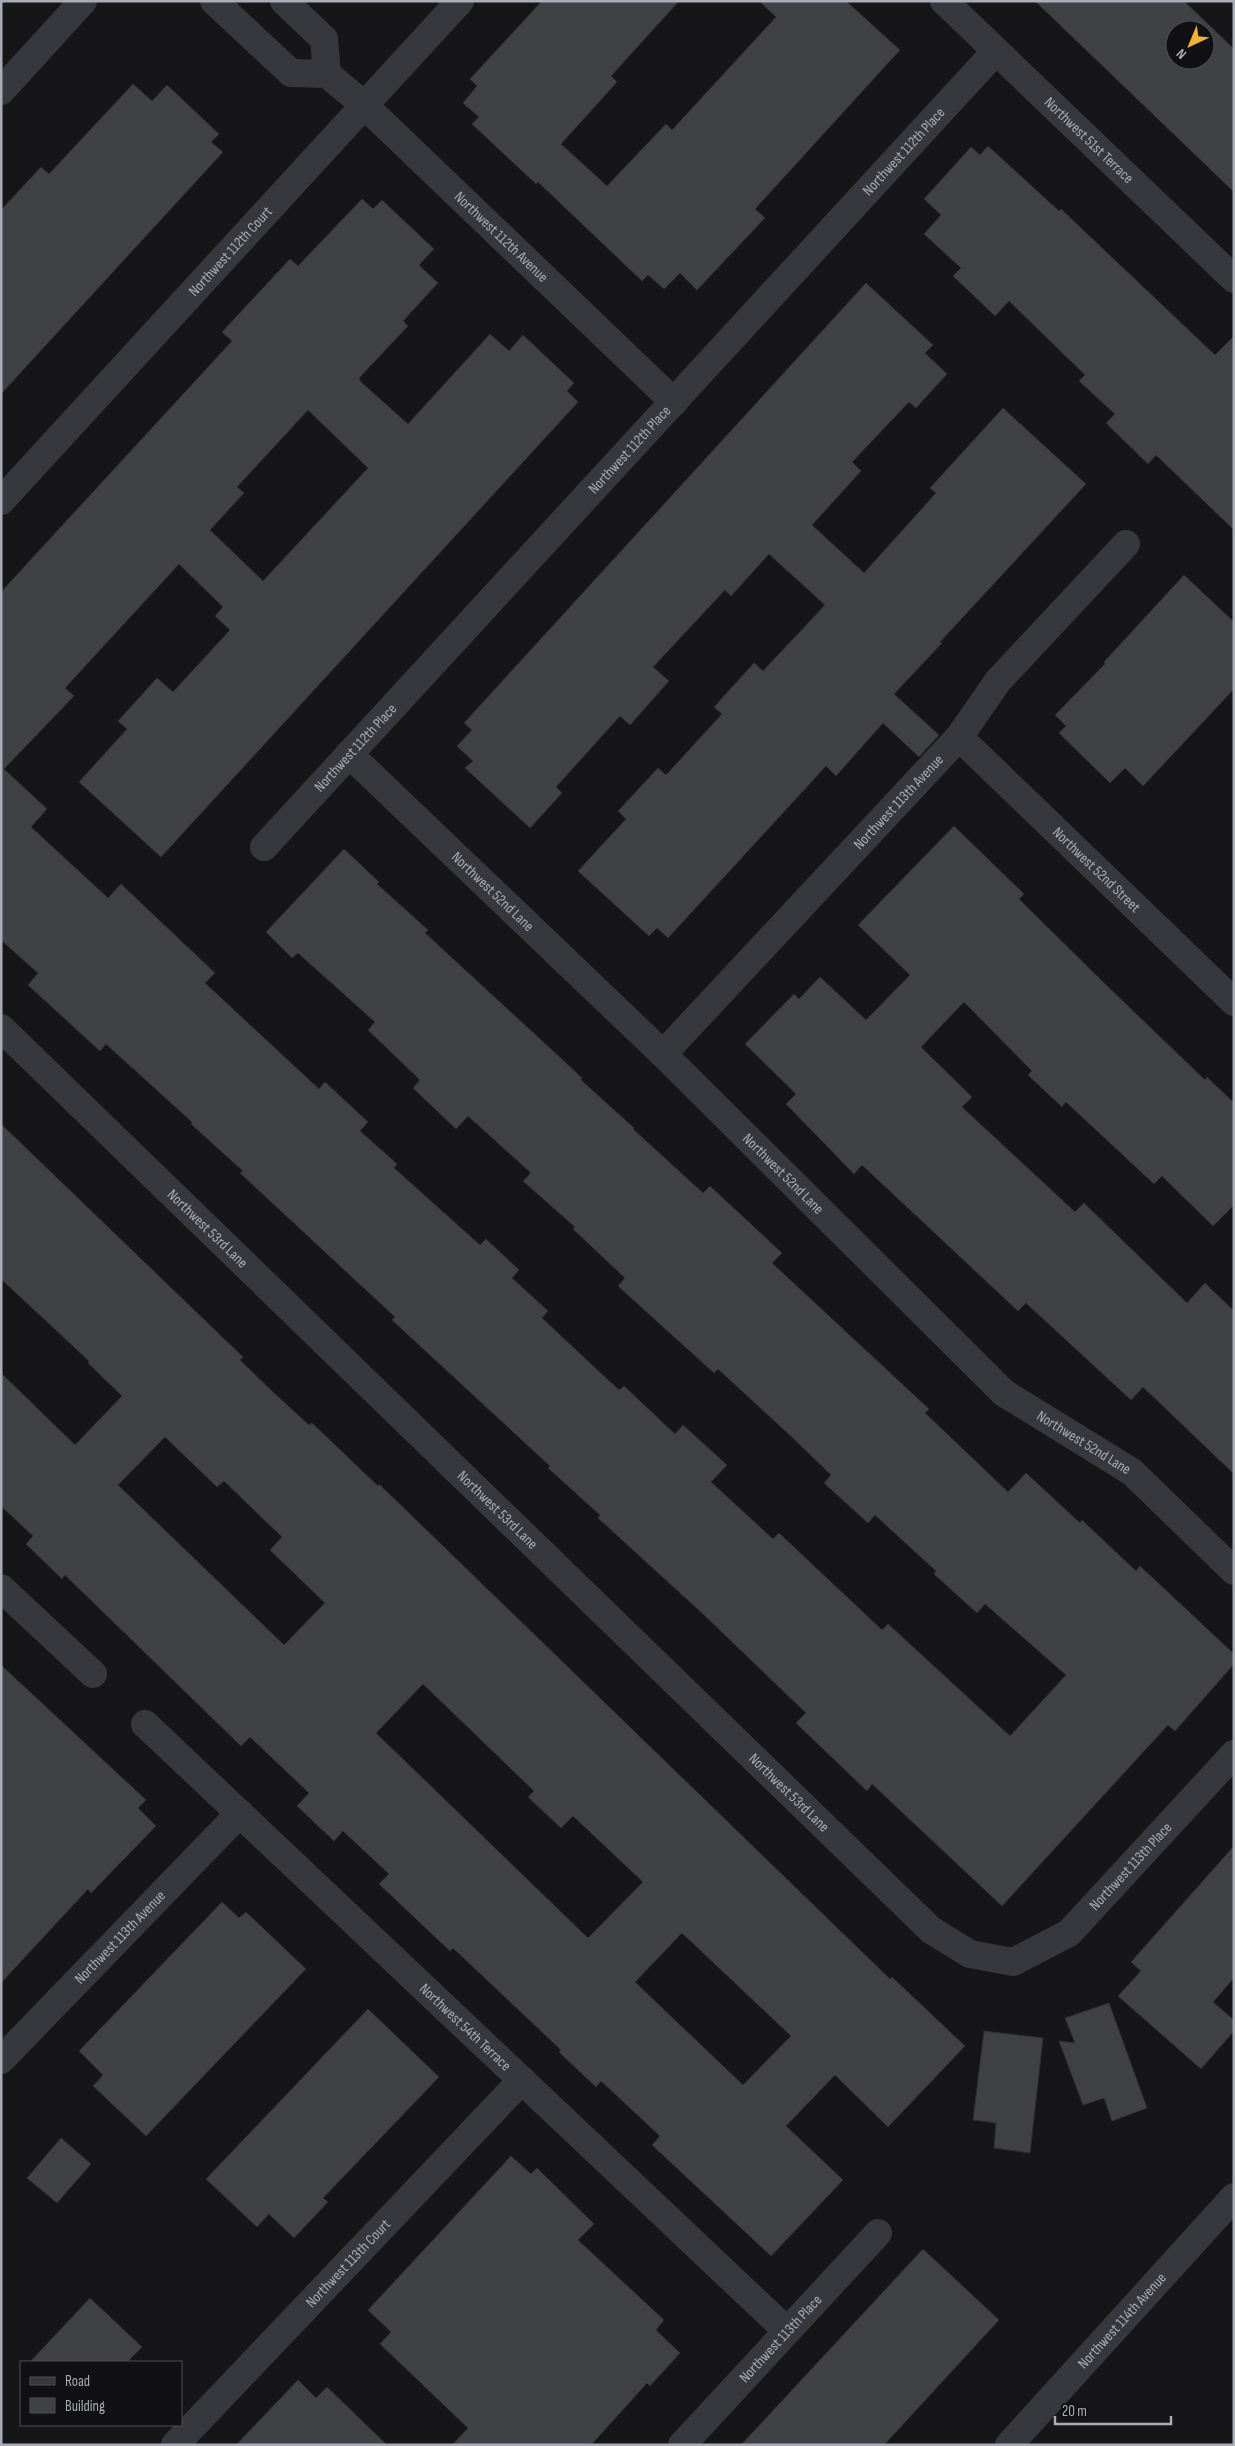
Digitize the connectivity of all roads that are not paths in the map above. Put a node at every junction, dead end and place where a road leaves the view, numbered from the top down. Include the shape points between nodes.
1 (83, 1) edge
2 (214, 1) edge
3 (284, 1) edge
4 (460, 1) edge
5 (944, 1) edge
6 (996, 51) junction
7 (327, 74) junction
8 (1, 91) edge
9 (364, 105) junction
10 (1234, 279) edge
11 (674, 402) junction
12 (1, 501) edge
13 (1126, 544) dead end
14 (959, 737) junction
15 (349, 754) junction
16 (264, 848) dead end
17 (1234, 1002) edge
18 (1, 1028) edge
19 (663, 1054) junction
20 (1234, 1571) edge
21 (1, 1588) edge
22 (93, 1674) dead end
23 (145, 1724) dead end
24 (1234, 1754) edge
25 (240, 1813) junction
26 (1013, 1962) joint
27 (5, 2050) edge
28 (522, 2080) junction
29 (1234, 2197) edge
30 (878, 2233) dead end
31 (787, 2331) junction
32 (175, 2445) edge
33 (682, 2445) edge
34 (1009, 2445) edge

1 - 8 street
2 - 7 street via 291,73
3 - 7 street via 324,40
4 - 9 street, Northwest 112th Court
5 - 6 street, Northwest 51st Terrace
6 - 10 street, Northwest 51st Terrace
6 - 11 street, Northwest 112th Place
7 - 9 street, Northwest 112th Avenue
9 - 11 street, Northwest 112th Avenue
9 - 12 street, Northwest 112th Court
11 - 15 street, Northwest 112th Place
13 - 14 street, Northwest 113th Avenue via 998,681
14 - 17 street, Northwest 52nd Street
14 - 19 street, Northwest 113th Avenue
15 - 16 street, Northwest 112th Place
15 - 19 street, Northwest 52nd Lane
18 - 26 street, Northwest 53rd Lane via 931,1930 970,1954
19 - 20 street, Northwest 52nd Lane via 1004,1393 1132,1472
21 - 22 street
23 - 25 street, Northwest 54th Terrace
24 - 26 street, Northwest 113th Place via 1069,1934
25 - 27 street, Northwest 113th Avenue
25 - 28 street, Northwest 54th Terrace
28 - 31 street, Northwest 54th Terrace
28 - 32 street, Northwest 113th Court
29 - 34 street, Northwest 114th Avenue
30 - 31 street, Northwest 113th Place
31 - 33 street, Northwest 113th Place

